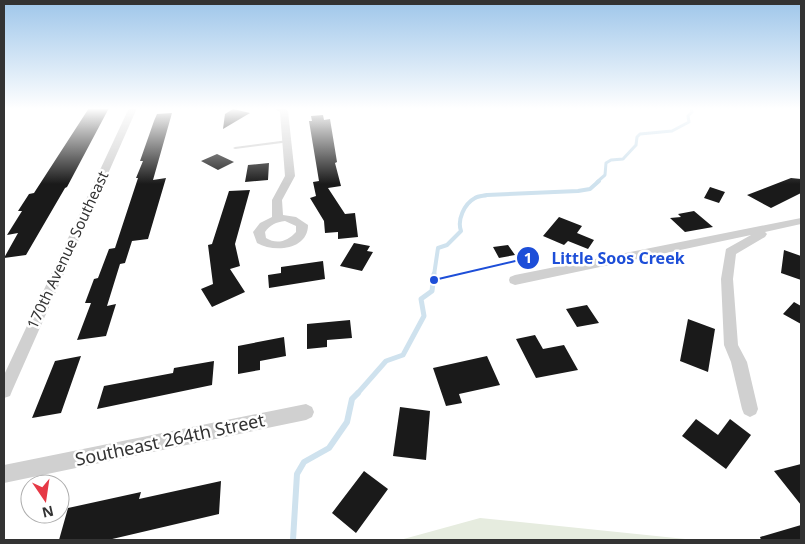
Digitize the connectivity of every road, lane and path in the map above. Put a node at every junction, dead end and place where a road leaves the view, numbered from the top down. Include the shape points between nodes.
1 (121, 133) edge
2 (287, 133) edge
3 (288, 141) junction
4 (235, 148) dead end
5 (278, 219) dead end
6 (801, 221) edge
7 (782, 224) junction
8 (515, 280) dead end
9 (4, 391) edge
10 (750, 409) dead end
11 (306, 412) dead end
12 (4, 474) edge

1 - 9 street, 170th Avenue Southeast
2 - 3 street
3 - 4 lane
3 - 5 street via 290,176 277,200
6 - 7 street
7 - 8 street
7 - 10 street via 730,252 727,280 731,345 739,362
11 - 12 street, Southeast 264th Street

